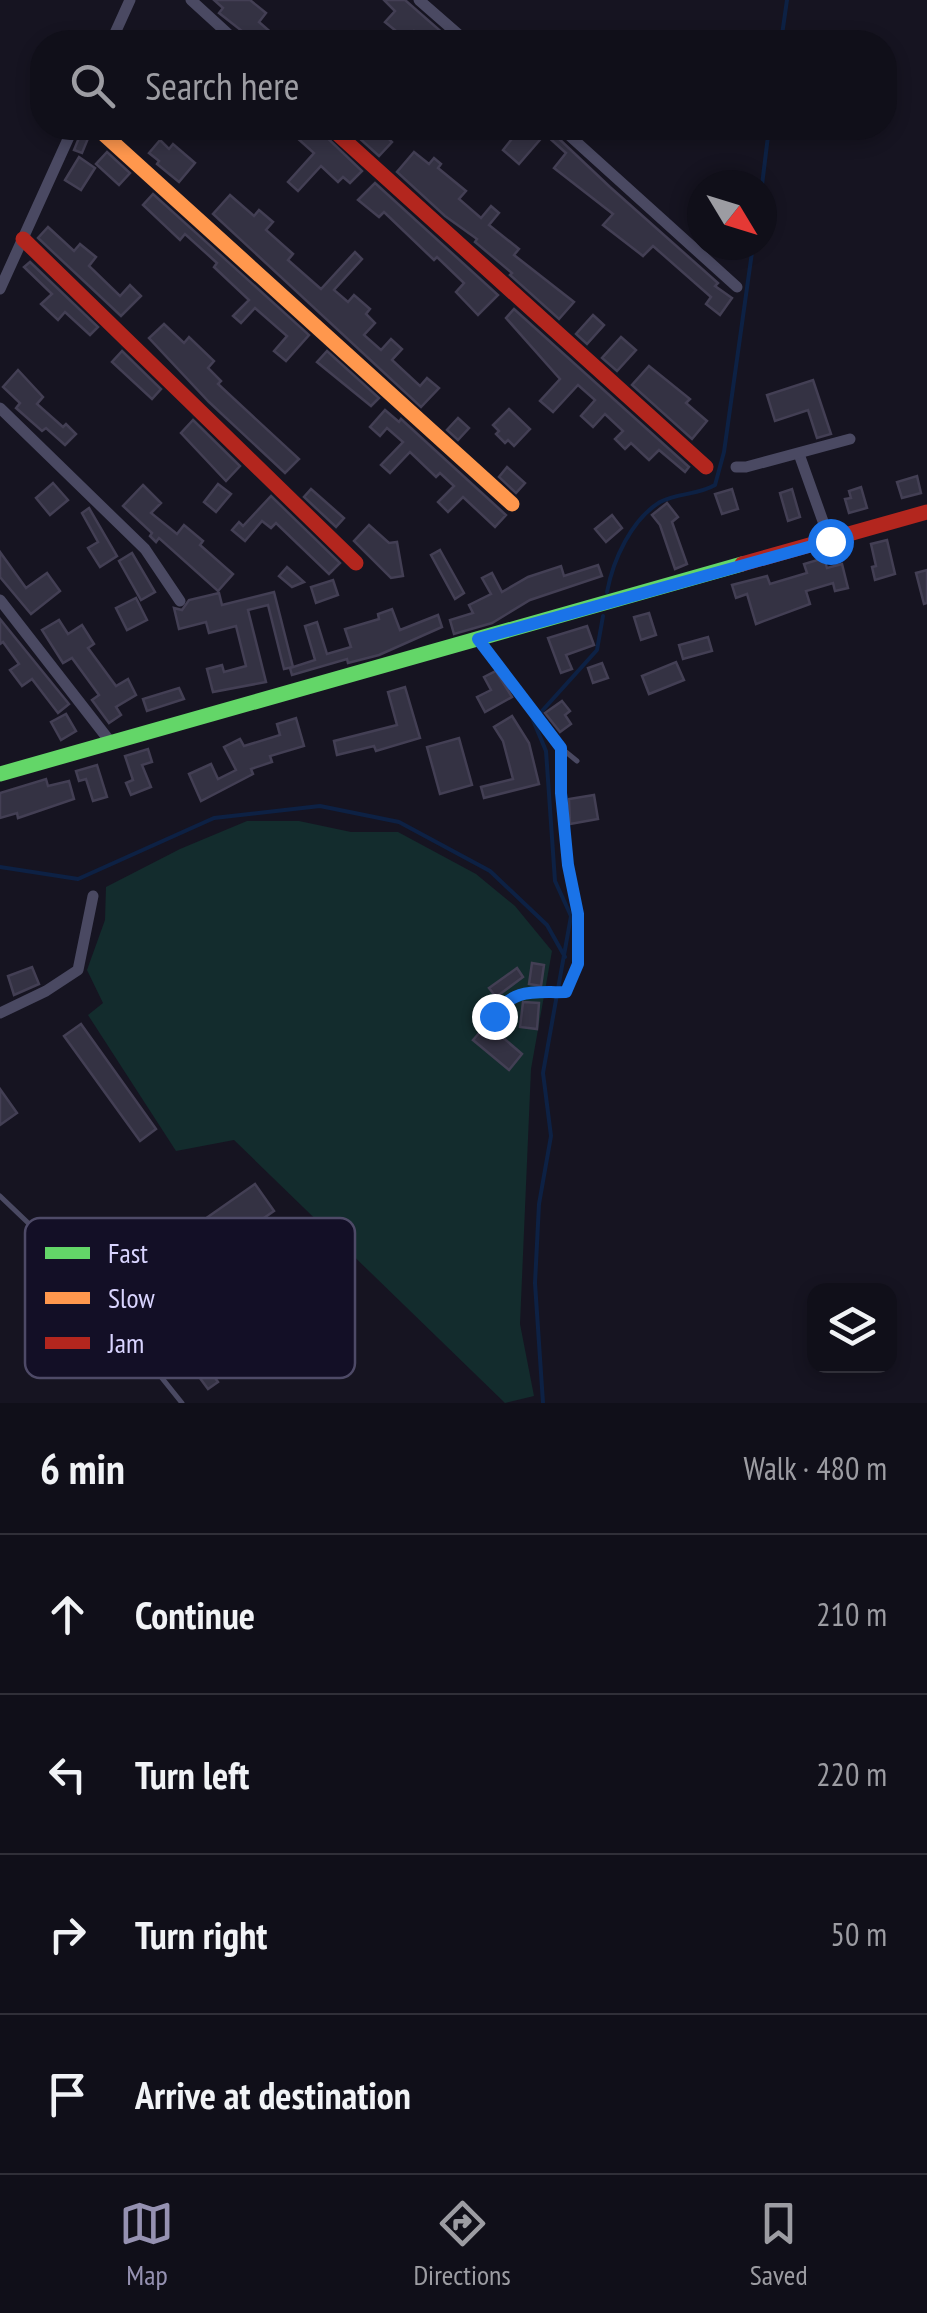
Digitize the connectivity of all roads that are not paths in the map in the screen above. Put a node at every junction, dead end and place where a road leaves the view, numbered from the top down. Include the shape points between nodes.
1 (130, 0) edge
2 (190, 0) edge
3 (420, 0) edge
4 (116, 30) edge
5 (224, 30) edge
6 (453, 30) edge
7 (67, 140) edge
8 (110, 140) edge
9 (344, 140) edge
10 (574, 140) edge
11 (22, 239) junction
12 (737, 287) dead end
13 (0, 290) edge
14 (0, 408) edge
15 (850, 439) dead end
16 (799, 454) junction
17 (706, 467) dead end
18 (736, 467) dead end
19 (512, 504) dead end
20 (927, 512) edge
21 (830, 541) junction
22 (356, 563) dead end
23 (0, 600) edge
24 (180, 601) dead end
25 (478, 639) junction
26 (112, 744) junction
27 (561, 748) junction
28 (577, 761) dead end
29 (0, 774) edge
30 (93, 896) dead end
31 (0, 1013) edge
32 (494, 1016) dead end
33 (0, 1196) edge
34 (25, 1220) edge
35 (162, 1378) edge
36 (182, 1403) edge

1 - 4 street
2 - 5 street
3 - 6 street
7 - 11 street
8 - 19 street
9 - 17 street
10 - 12 street
11 - 13 street
11 - 22 street
14 - 24 street via 145,549
15 - 16 street
16 - 18 street
16 - 21 street
20 - 21 street
21 - 25 street
23 - 26 street
25 - 26 street
25 - 27 lane
26 - 29 street
27 - 28 lane
27 - 32 lane via 578,964 566,992 524,993 506,1000
30 - 31 street via 78,970
33 - 34 lane
35 - 36 lane

